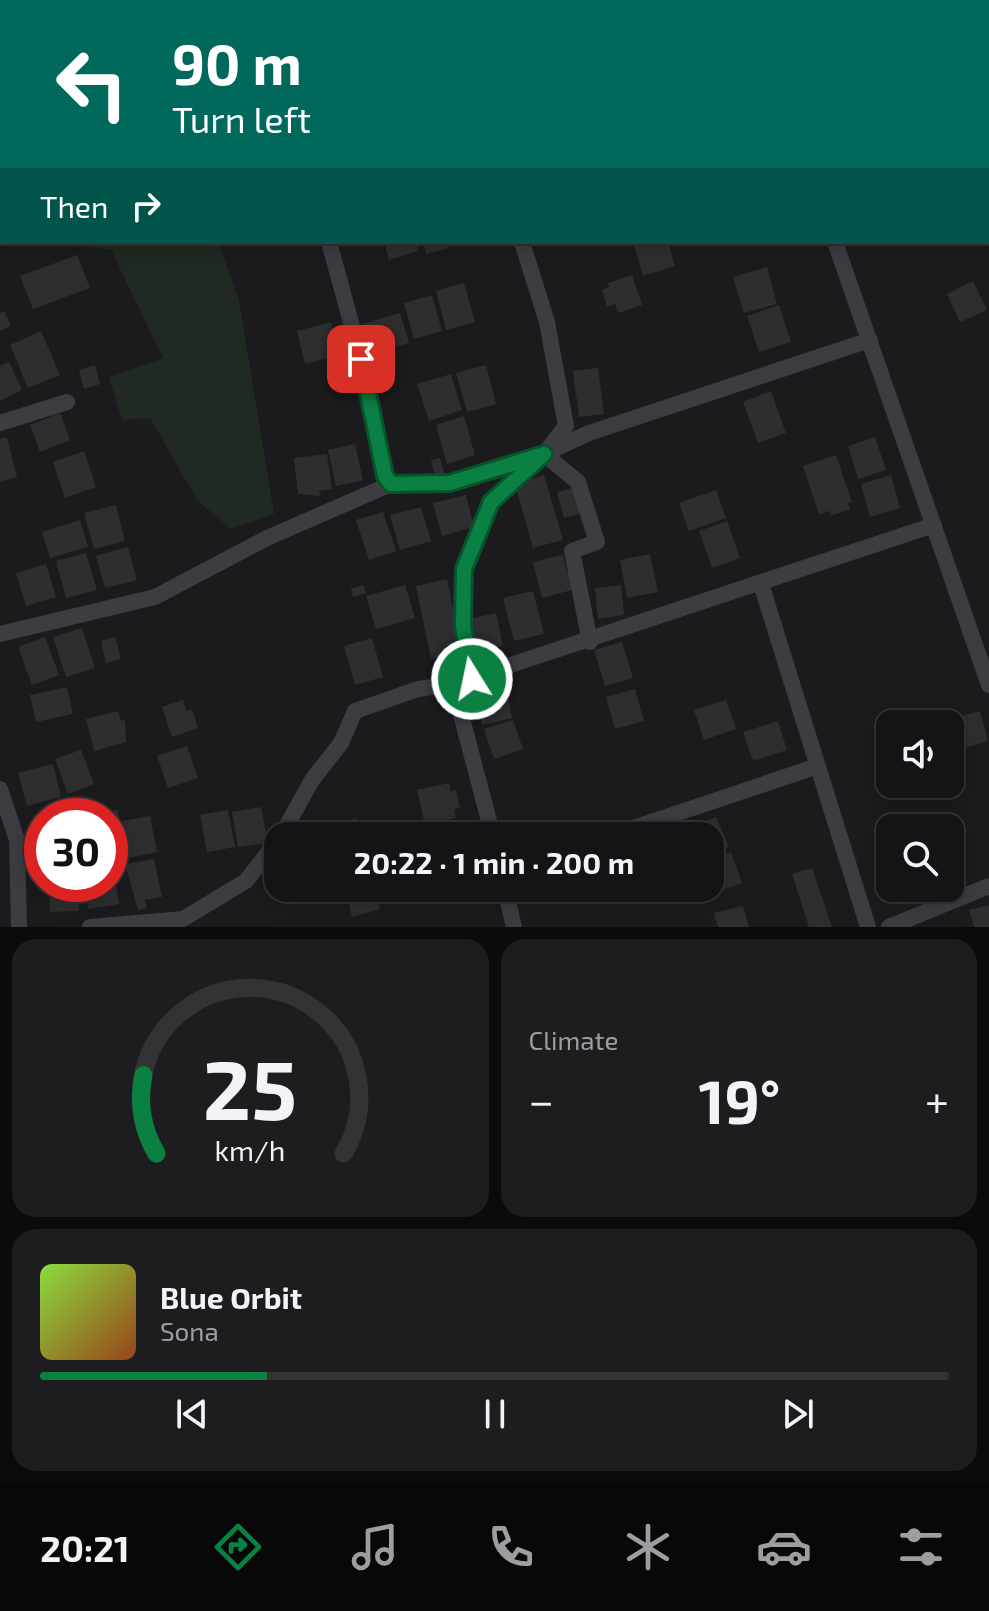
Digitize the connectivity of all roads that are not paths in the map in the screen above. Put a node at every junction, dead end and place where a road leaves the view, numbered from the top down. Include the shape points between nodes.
1 (330, 244) edge
2 (523, 244) edge
3 (836, 244) edge
4 (870, 340) junction
5 (67, 402) dead end
6 (0, 423) edge
7 (544, 454) junction
8 (391, 484) junction
9 (934, 525) junction
10 (761, 584) junction
11 (0, 634) edge
12 (590, 642) junction
13 (472, 679) junction
14 (453, 684) junction
15 (989, 685) edge
16 (818, 766) junction
17 (0, 789) edge
18 (289, 822) edge
19 (489, 822) edge
20 (651, 822) edge
21 (264, 858) edge
22 (989, 886) edge
23 (508, 902) edge
24 (0, 917) edge
25 (19, 924) edge
26 (90, 927) edge
27 (514, 927) edge
28 (868, 927) edge
29 (889, 927) edge

1 - 8 street
2 - 7 street via 547,322 566,426
3 - 4 street
4 - 7 street via 589,433
4 - 9 street
5 - 6 street
7 - 8 street via 450,483
7 - 12 street via 578,482 597,542 572,551
7 - 13 street via 491,502 464,569 463,626
8 - 11 street via 267,538 155,597
9 - 10 street
9 - 15 street
10 - 12 street
10 - 16 street
12 - 13 street
13 - 14 street
14 - 18 street via 418,689 355,711 341,743
14 - 19 street
16 - 20 street
16 - 28 street
17 - 25 street via 17,840
21 - 26 street via 246,881 183,919
22 - 29 street
23 - 27 street
24 - 25 street

